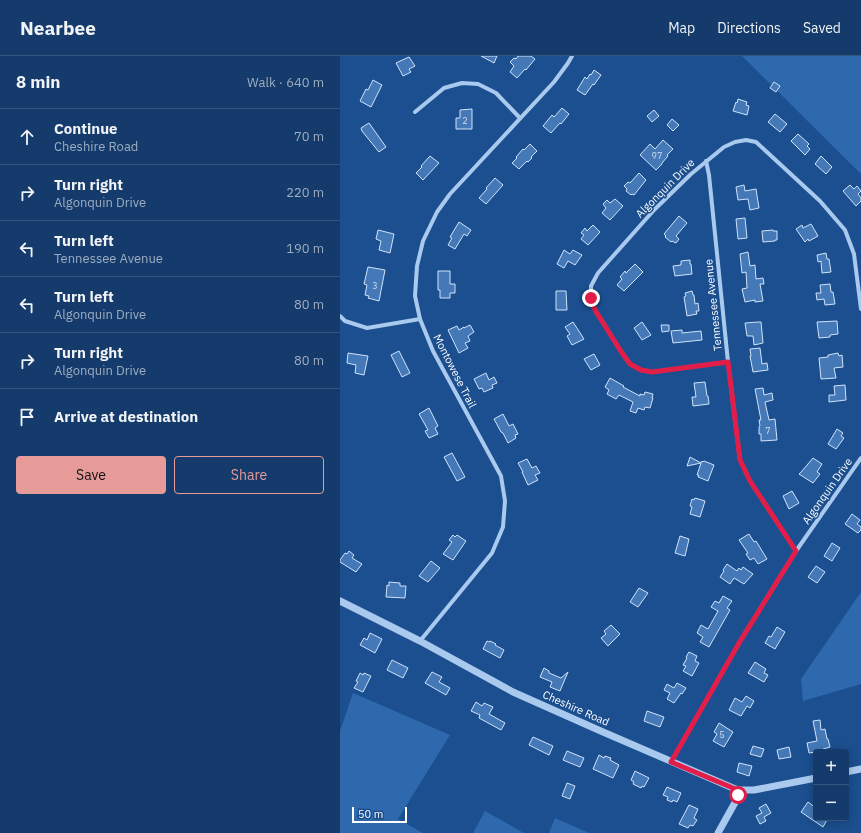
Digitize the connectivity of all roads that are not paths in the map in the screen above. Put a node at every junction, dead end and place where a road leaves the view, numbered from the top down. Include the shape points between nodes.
1 (572, 56) edge
2 (415, 112) dead end
3 (520, 118) junction
4 (706, 161) junction
5 (861, 309) edge
6 (340, 316) edge
7 (420, 319) junction
8 (728, 362) junction
9 (861, 458) edge
10 (796, 551) junction
11 (340, 601) edge
12 (420, 642) junction
13 (671, 762) junction
14 (861, 769) edge
15 (849, 771) edge
16 (813, 779) edge
17 (739, 790) junction
18 (718, 833) edge

1 - 3 street, Montowese Trail via 554,82
2 - 3 street via 444,88 462,83 478,84 496,93
3 - 7 street, Montowese Trail via 450,194 437,212 423,241 417,266 415,296
4 - 5 street, Algonquin Drive via 735,142 756,142 820,201 845,230 854,254
4 - 8 street, Tennessee Avenue
4 - 8 street, Algonquin Drive via 654,210 598,273 591,286 591,298 595,310 622,353 630,364 641,370 652,372
6 - 7 street via 345,321 368,328
7 - 12 street, Montowese Trail via 433,352 501,476 504,501 503,527 492,553
8 - 10 street, Tennessee Avenue via 740,460 750,481
9 - 10 street, Algonquin Drive
10 - 13 street, Algonquin Drive via 739,643
11 - 12 street, Cheshire Road
12 - 13 street, Cheshire Road via 513,692
13 - 17 street, Cheshire Road
14 - 15 street
16 - 17 street, Cheshire Road via 754,790
17 - 18 street via 737,799

